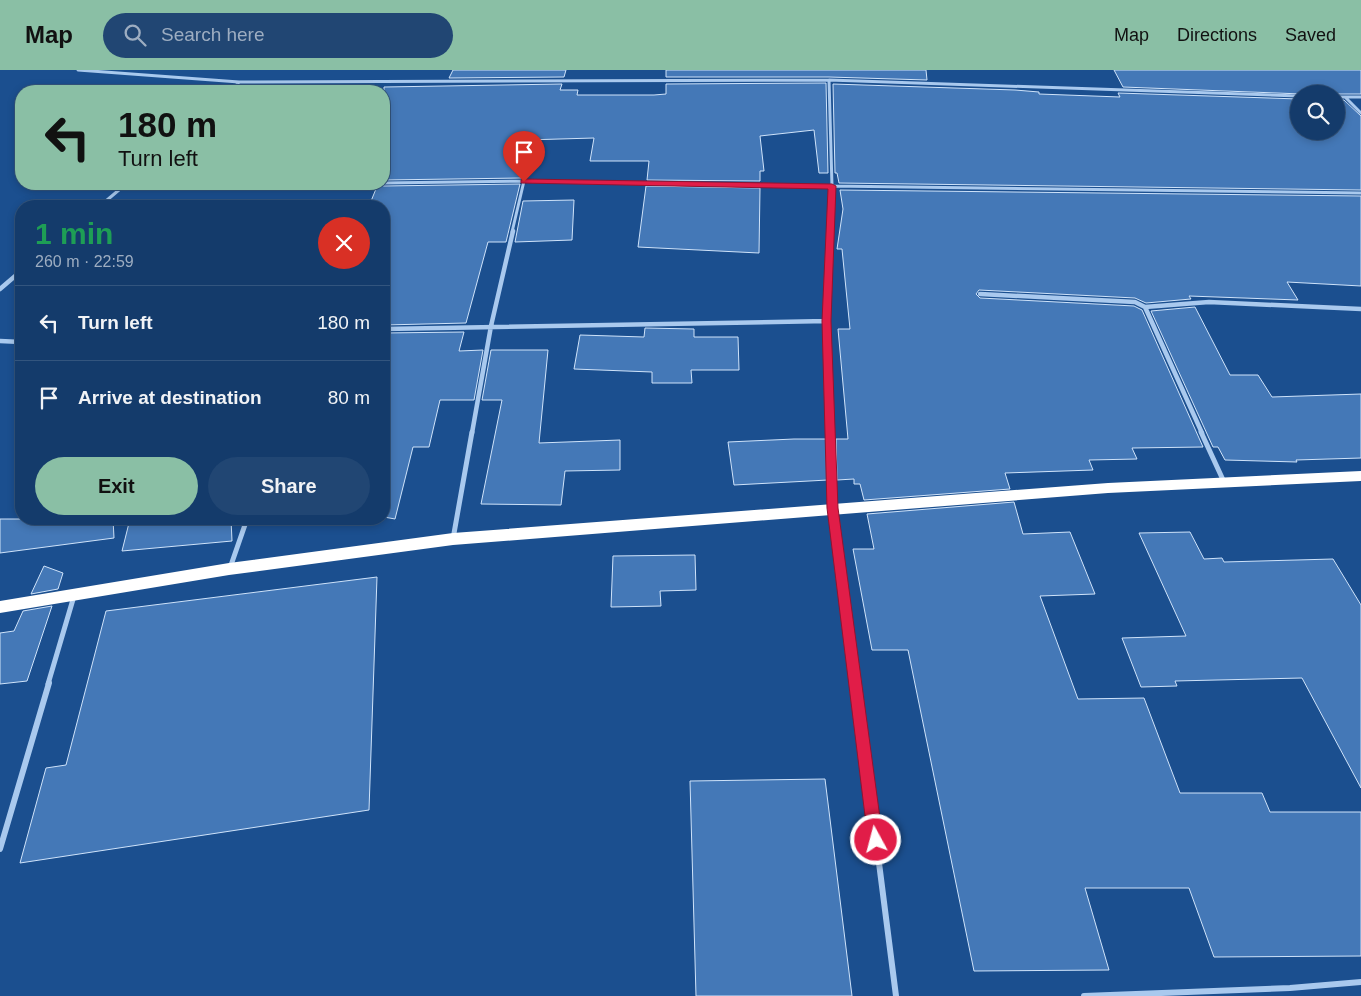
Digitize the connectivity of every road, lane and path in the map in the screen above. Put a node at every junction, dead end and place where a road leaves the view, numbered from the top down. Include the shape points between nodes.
1 (78, 70) edge
2 (829, 80) junction
3 (239, 82) junction
4 (237, 85) edge
5 (1290, 96) edge
6 (1345, 97) joint
7 (1361, 97) edge
8 (1361, 113) edge
9 (524, 182) junction
10 (390, 183) edge
11 (832, 186) junction
12 (119, 190) edge
13 (1361, 193) edge
14 (107, 200) edge
15 (15, 276) edge
16 (0, 289) edge
17 (980, 294) dead end
18 (1145, 307) junction
19 (1361, 309) edge
20 (827, 321) junction
21 (491, 326) junction
22 (390, 329) edge
23 (0, 341) edge
24 (15, 342) edge
25 (1361, 476) edge
26 (1224, 482) junction
27 (832, 508) junction
28 (245, 525) edge
29 (453, 539) junction
30 (229, 569) junction
31 (74, 596) junction
32 (0, 606) edge
33 (0, 849) edge
34 (1361, 982) edge
35 (896, 996) edge
36 (1084, 996) edge

1 - 3 street
2 - 3 street
2 - 5 street
2 - 11 street
3 - 4 street
6 - 7 street
6 - 8 street
9 - 10 street
9 - 11 street
9 - 21 street
11 - 13 street
11 - 20 street
12 - 14 street
15 - 16 street
17 - 18 street via 1135,302
18 - 19 street via 1209,302
18 - 26 street
20 - 21 street
20 - 27 street
21 - 22 street
21 - 29 street
23 - 24 street
25 - 26 highway
26 - 27 highway
27 - 29 highway
27 - 35 street
28 - 30 street
29 - 30 highway
30 - 31 highway
31 - 32 highway
31 - 33 street
34 - 36 street

